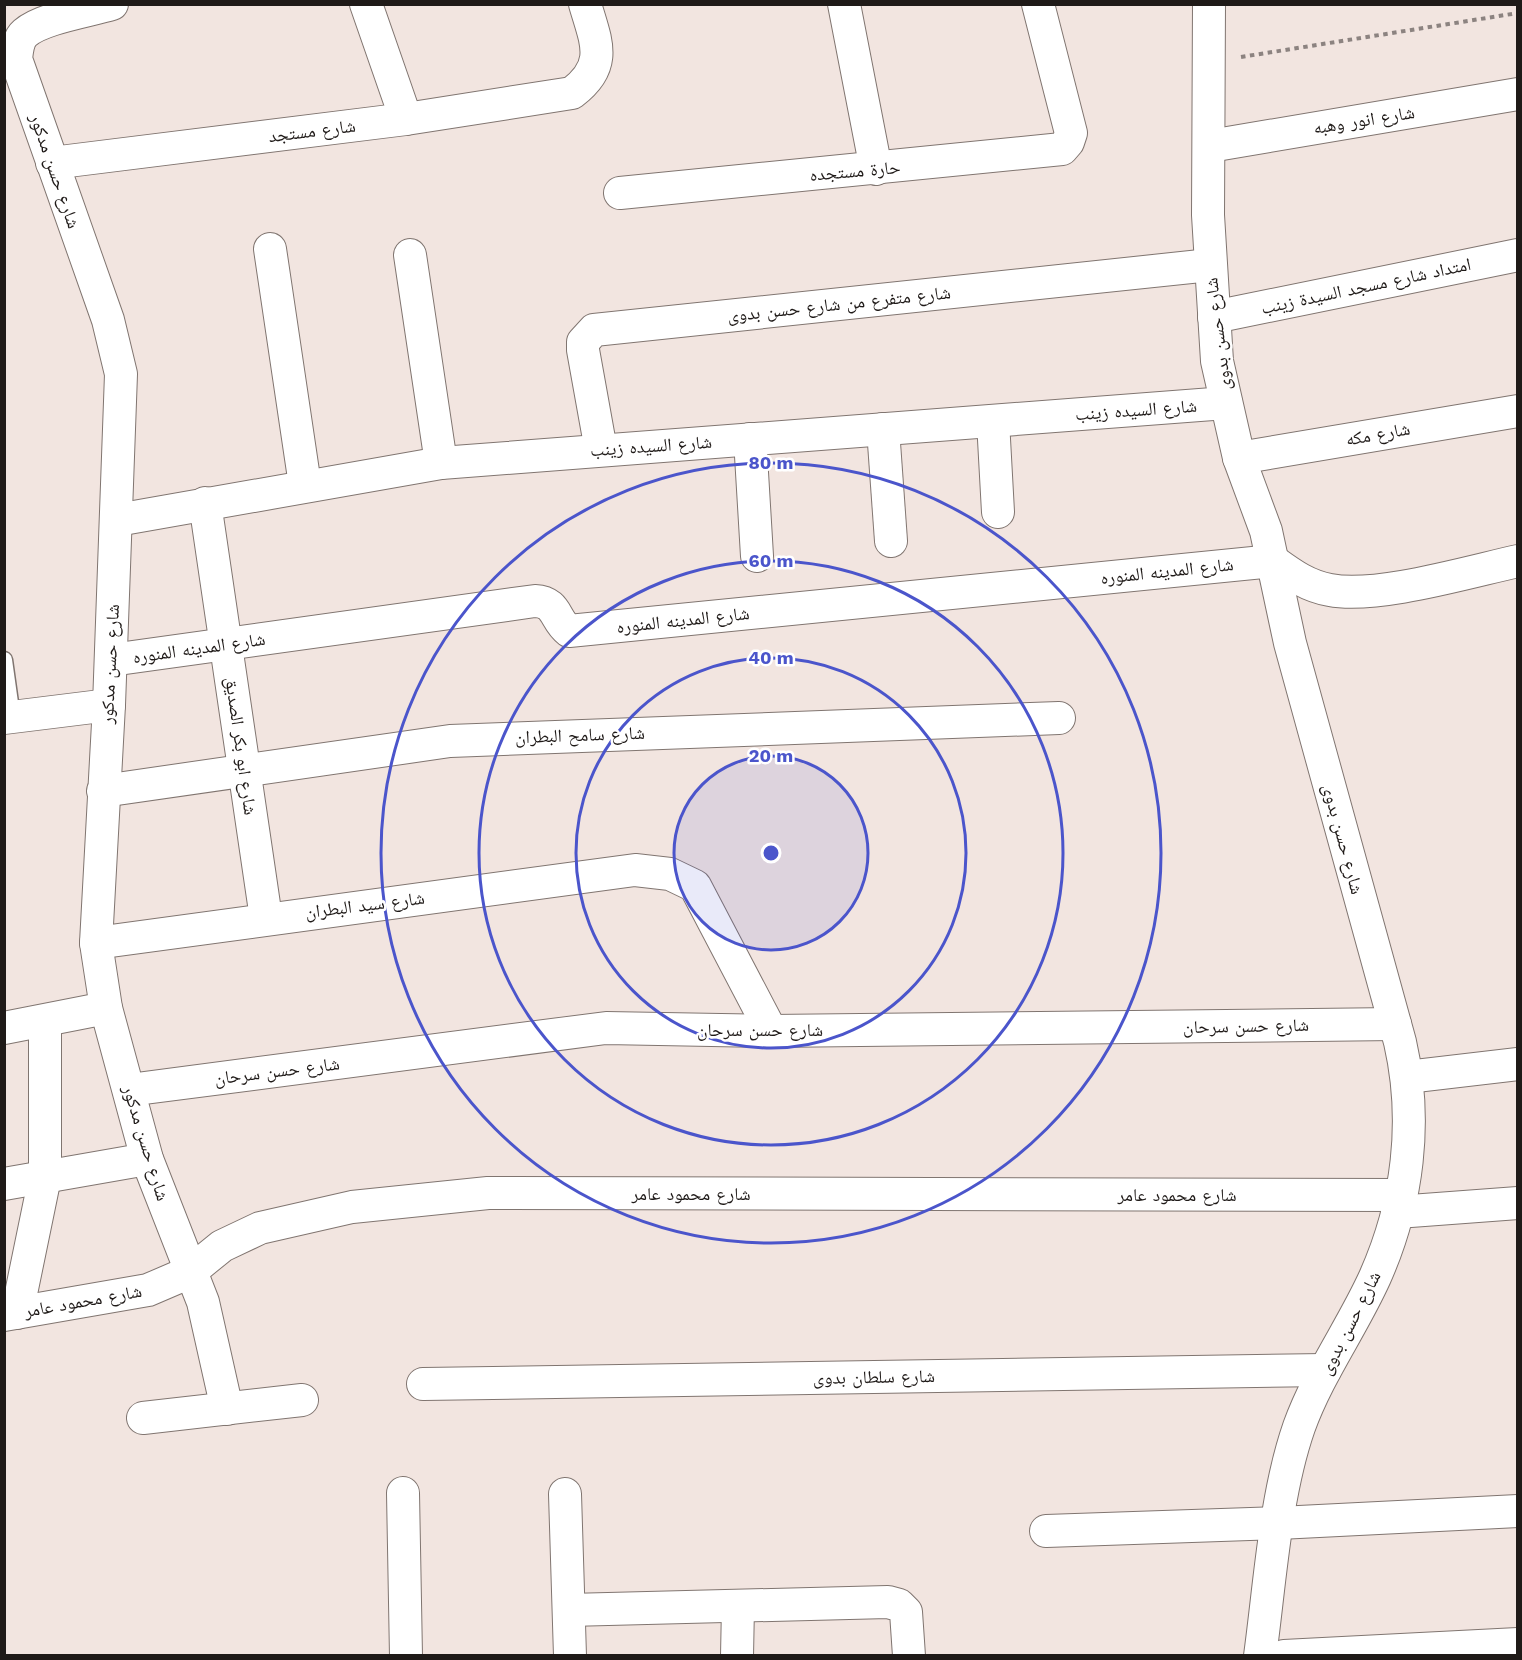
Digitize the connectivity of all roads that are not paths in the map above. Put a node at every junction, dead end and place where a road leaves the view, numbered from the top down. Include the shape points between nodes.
1 (112, 4) edge
2 (366, 4) edge
3 (585, 4) edge
4 (844, 4) edge
5 (1038, 4) edge
6 (1209, 4) edge
7 (1518, 94) edge
8 (406, 119) junction
9 (1210, 146) junction
10 (52, 163) junction
11 (876, 169) junction
12 (620, 194) dead end
13 (270, 249) dead end
14 (410, 255) dead end
15 (1518, 255) edge
16 (1210, 265) junction
17 (1214, 317) junction
18 (1226, 403) junction
19 (1518, 411) edge
20 (993, 420) junction
21 (883, 429) junction
22 (750, 439) junction
23 (601, 450) junction
24 (1239, 458) junction
25 (441, 463) junction
26 (305, 486) junction
27 (205, 503) junction
28 (998, 512) dead end
29 (117, 520) junction
30 (891, 541) dead end
31 (757, 556) dead end
32 (1274, 561) junction
33 (1518, 561) edge
34 (226, 644) junction
35 (4, 660) edge
36 (111, 660) junction
37 (109, 705) junction
38 (8, 717) edge
39 (1059, 718) dead end
40 (244, 770) junction
41 (103, 791) junction
42 (266, 918) junction
43 (96, 943) junction
44 (106, 1008) junction
45 (45, 1022) junction
46 (1395, 1024) junction
47 (4, 1028) edge
48 (771, 1031) junction
49 (1518, 1064) edge
50 (1407, 1077) junction
51 (129, 1090) junction
52 (147, 1159) junction
53 (45, 1177) junction
54 (4, 1184) edge
55 (1518, 1203) edge
56 (1399, 1204) junction
57 (190, 1272) junction
58 (11, 1314) edge
59 (1325, 1370) junction
60 (423, 1384) dead end
61 (302, 1400) dead end
62 (227, 1409) junction
63 (143, 1418) dead end
64 (403, 1493) dead end
65 (565, 1494) dead end
66 (1518, 1510) edge
67 (1279, 1523) junction
68 (1046, 1531) dead end
69 (738, 1606) junction
70 (569, 1610) junction
71 (1518, 1644) edge
72 (406, 1656) edge
73 (570, 1656) edge
74 (737, 1656) edge
75 (909, 1656) edge
76 (1260, 1656) edge
77 (1284, 1656) edge

1 - 10 street, شارع حسن مدكور via 38,25 24,34 17,46 16,59
2 - 8 street
3 - 8 street, شارع مستجد via 598,48 597,62 587,80 572,93
4 - 11 street
5 - 11 street, حارة مستجده via 1071,133 1062,149
6 - 9 street, شارع حسن بدوى
7 - 9 street, شارع انور وهبه
8 - 10 street, شارع مستجد
9 - 16 street, شارع حسن بدوى
10 - 29 street, شارع حسن مدكور via 116,347 121,374
11 - 12 street, حارة مستجده
13 - 26 street
14 - 25 street
15 - 17 street, امتداد شارع مسجد السيدة زينب
16 - 17 street, شارع حسن بدوى
16 - 23 street, شارع متفرع من شارع حسن بدوى via 594,330 583,342
17 - 18 street, شارع حسن بدوى via 1217,361
18 - 20 street, شارع السيده زينب
18 - 24 street, شارع حسن بدوى
19 - 24 street, شارع مكه
20 - 21 street, شارع السيده زينب
20 - 28 street
21 - 22 street, شارع السيده زينب
21 - 30 street
22 - 23 street, شارع السيده زينب
22 - 31 street
23 - 25 street, شارع السيده زينب
24 - 32 street, شارع حسن بدوى
25 - 26 street, شارع السيده زينب
26 - 27 street, شارع السيده زينب
27 - 29 street, شارع السيده زينب
27 - 34 street, شارع ابو بكر الصديق
29 - 36 street, شارع حسن مدكور
32 - 33 street via 1298,580 1331,591 1376,590
32 - 34 street, شارع المدينه المنوره via 570,631 563,627 558,612 550,604 535,601
32 - 46 street, شارع حسن بدوى via 1290,643
34 - 36 street, شارع المدينه المنوره
34 - 40 street, شارع ابو بكر الصديق
35 - 38 lane
36 - 37 street, شارع حسن مدكور
37 - 38 street
37 - 41 street, شارع حسن مدكور
39 - 40 street, شارع سامح البطران via 497,737 403,746
40 - 41 street, شارع سامح البطران
40 - 42 street, شارع ابو بكر الصديق
41 - 43 street, شارع حسن مدكور
42 - 43 street, شارع سيد البطران
42 - 48 street, شارع سيد البطران via 635,870 670,874 695,886
43 - 44 street, شارع حسن مدكور
44 - 45 street
44 - 51 street, شارع حسن مدكور
45 - 47 street
45 - 53 street
46 - 48 street, شارع حسن سرحان
46 - 50 street, شارع حسن بدوى
48 - 51 street, شارع حسن سرحان via 606,1028
49 - 50 street
50 - 56 street, شارع حسن بدوى via 1410,1126
51 - 52 street, شارع حسن مدكور
52 - 53 street
52 - 57 street, شارع حسن مدكور
53 - 54 street
53 - 58 street
55 - 56 street, شارع محمود عامر
56 - 57 street, شارع محمود عامر via 488,1194 352,1208 260,1228 222,1246
56 - 59 street, شارع حسن بدوى via 1375,1277
57 - 58 street, شارع محمود عامر via 148,1290
57 - 62 street, شارع حسن مدكور via 203,1302
59 - 60 street, شارع سلطان بدوى
59 - 67 street, شارع حسن بدوى via 1300,1426 1286,1474
61 - 62 street
62 - 63 street
64 - 72 street
65 - 70 street
66 - 67 street
67 - 68 street
67 - 76 street, شارع حسن بدوى
69 - 70 street
69 - 74 street
69 - 75 street via 888,1602 899,1605 909,1623
70 - 73 street
71 - 77 street

